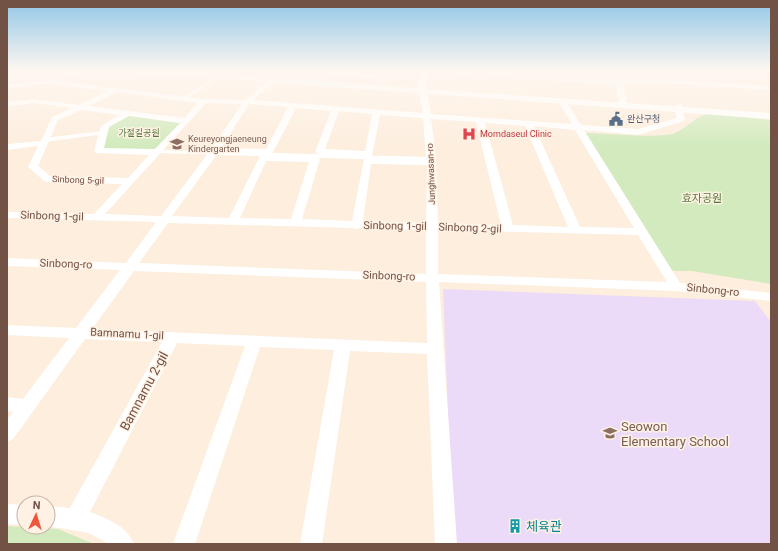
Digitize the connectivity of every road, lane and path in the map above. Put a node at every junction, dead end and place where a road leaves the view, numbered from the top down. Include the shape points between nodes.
1 (16, 96) edge
2 (21, 96) edge
3 (104, 96) edge
4 (155, 96) edge
5 (188, 96) edge
6 (254, 96) edge
7 (423, 96) edge
8 (512, 96) edge
9 (525, 96) edge
10 (622, 96) edge
11 (183, 99) junction
12 (204, 101) junction
13 (247, 102) junction
14 (564, 102) dead end
15 (622, 102) junction
16 (293, 106) junction
17 (80, 107) junction
18 (678, 108) junction
19 (336, 109) junction
20 (7, 111) edge
21 (771, 112) edge
22 (128, 113) junction
23 (376, 113) junction
24 (771, 116) edge
25 (428, 117) junction
26 (186, 120) junction
27 (480, 121) junction
28 (530, 125) junction
29 (578, 128) junction
30 (104, 133) junction
31 (43, 141) junction
32 (7, 147) edge
33 (216, 150) junction
34 (157, 152) junction
35 (266, 155) junction
36 (318, 156) junction
37 (368, 157) junction
38 (430, 160) junction
39 (130, 181) junction
40 (7, 215) edge
41 (96, 218) junction
42 (164, 220) junction
43 (232, 222) junction
44 (296, 224) junction
45 (357, 226) junction
46 (433, 227) junction
47 (508, 230) junction
48 (576, 231) junction
49 (642, 232) junction
50 (7, 262) edge
51 (128, 266) junction
52 (432, 278) junction
53 (676, 287) junction
54 (768, 300) edge
55 (7, 330) edge
56 (82, 332) junction
57 (173, 336) junction
58 (255, 340) junction
59 (343, 344) junction
60 (436, 349) junction
61 (7, 404) edge
62 (28, 406) junction
63 (7, 434) edge
64 (56, 517) edge
65 (76, 518) junction
66 (123, 544) edge
67 (184, 544) edge
68 (310, 544) edge
69 (446, 544) edge

1 - 20 street
2 - 17 street via 34,101
3 - 17 street, Sinbong 5-gil
4 - 11 street
5 - 11 street
6 - 13 street
7 - 25 street, Junghwasan-ro
8 - 18 street
9 - 15 street
10 - 15 street
11 - 12 street
12 - 13 street
12 - 26 street, Sinbong 1-gil
13 - 16 street
13 - 33 street
14 - 29 street
15 - 18 street
16 - 19 street
16 - 35 street
17 - 22 street
17 - 31 street, Sinbong 5-gil via 55,119
18 - 21 street
18 - 24 street
18 - 29 street via 681,119 638,132
19 - 23 street
19 - 36 street
22 - 26 street
22 - 30 street via 105,126
23 - 25 street
23 - 37 street, Sinbong 1-gil
25 - 27 street
25 - 38 street, Junghwasan-ro
26 - 34 street, Sinbong 1-gil
27 - 28 street
27 - 47 street, Sinbong 2-gil
28 - 29 street
28 - 48 street
29 - 49 street
30 - 31 street
30 - 34 street via 99,151
31 - 32 street
31 - 39 street, Sinbong 5-gil via 33,167 48,179
33 - 35 street
33 - 42 street
34 - 38 street
34 - 39 street, Sinbong 1-gil
35 - 36 street
35 - 43 street
36 - 37 street
36 - 44 street
37 - 38 street
37 - 45 street, Sinbong 1-gil
38 - 46 street, Junghwasan-ro
39 - 41 street, Sinbong 1-gil
40 - 41 street, Sinbong 1-gil
41 - 42 street, Sinbong 1-gil
42 - 43 street, Sinbong 1-gil
42 - 51 street, Bamnamu 1-gil
43 - 44 street, Sinbong 1-gil
44 - 45 street, Sinbong 1-gil
45 - 46 street, Sinbong 1-gil
46 - 47 street, Sinbong 2-gil
46 - 52 street, Junghwasan-ro
47 - 48 street, Sinbong 2-gil
48 - 49 street, Sinbong 2-gil
49 - 53 street
50 - 51 street, Sinbong-ro
51 - 52 street, Sinbong-ro
51 - 56 street, Bamnamu 1-gil
52 - 53 street, Sinbong-ro
52 - 60 street
53 - 54 street, Sinbong-ro
55 - 56 street, Bamnamu 1-gil
56 - 57 street, Bamnamu 1-gil
56 - 62 street, Bamnamu 1-gil
57 - 58 street
57 - 65 street, Bamnamu 2-gil
58 - 59 street
58 - 67 street
59 - 60 street
59 - 68 street
60 - 69 street
61 - 62 street
62 - 63 street, Bamnamu 1-gil
64 - 65 street
65 - 66 street via 117,534

